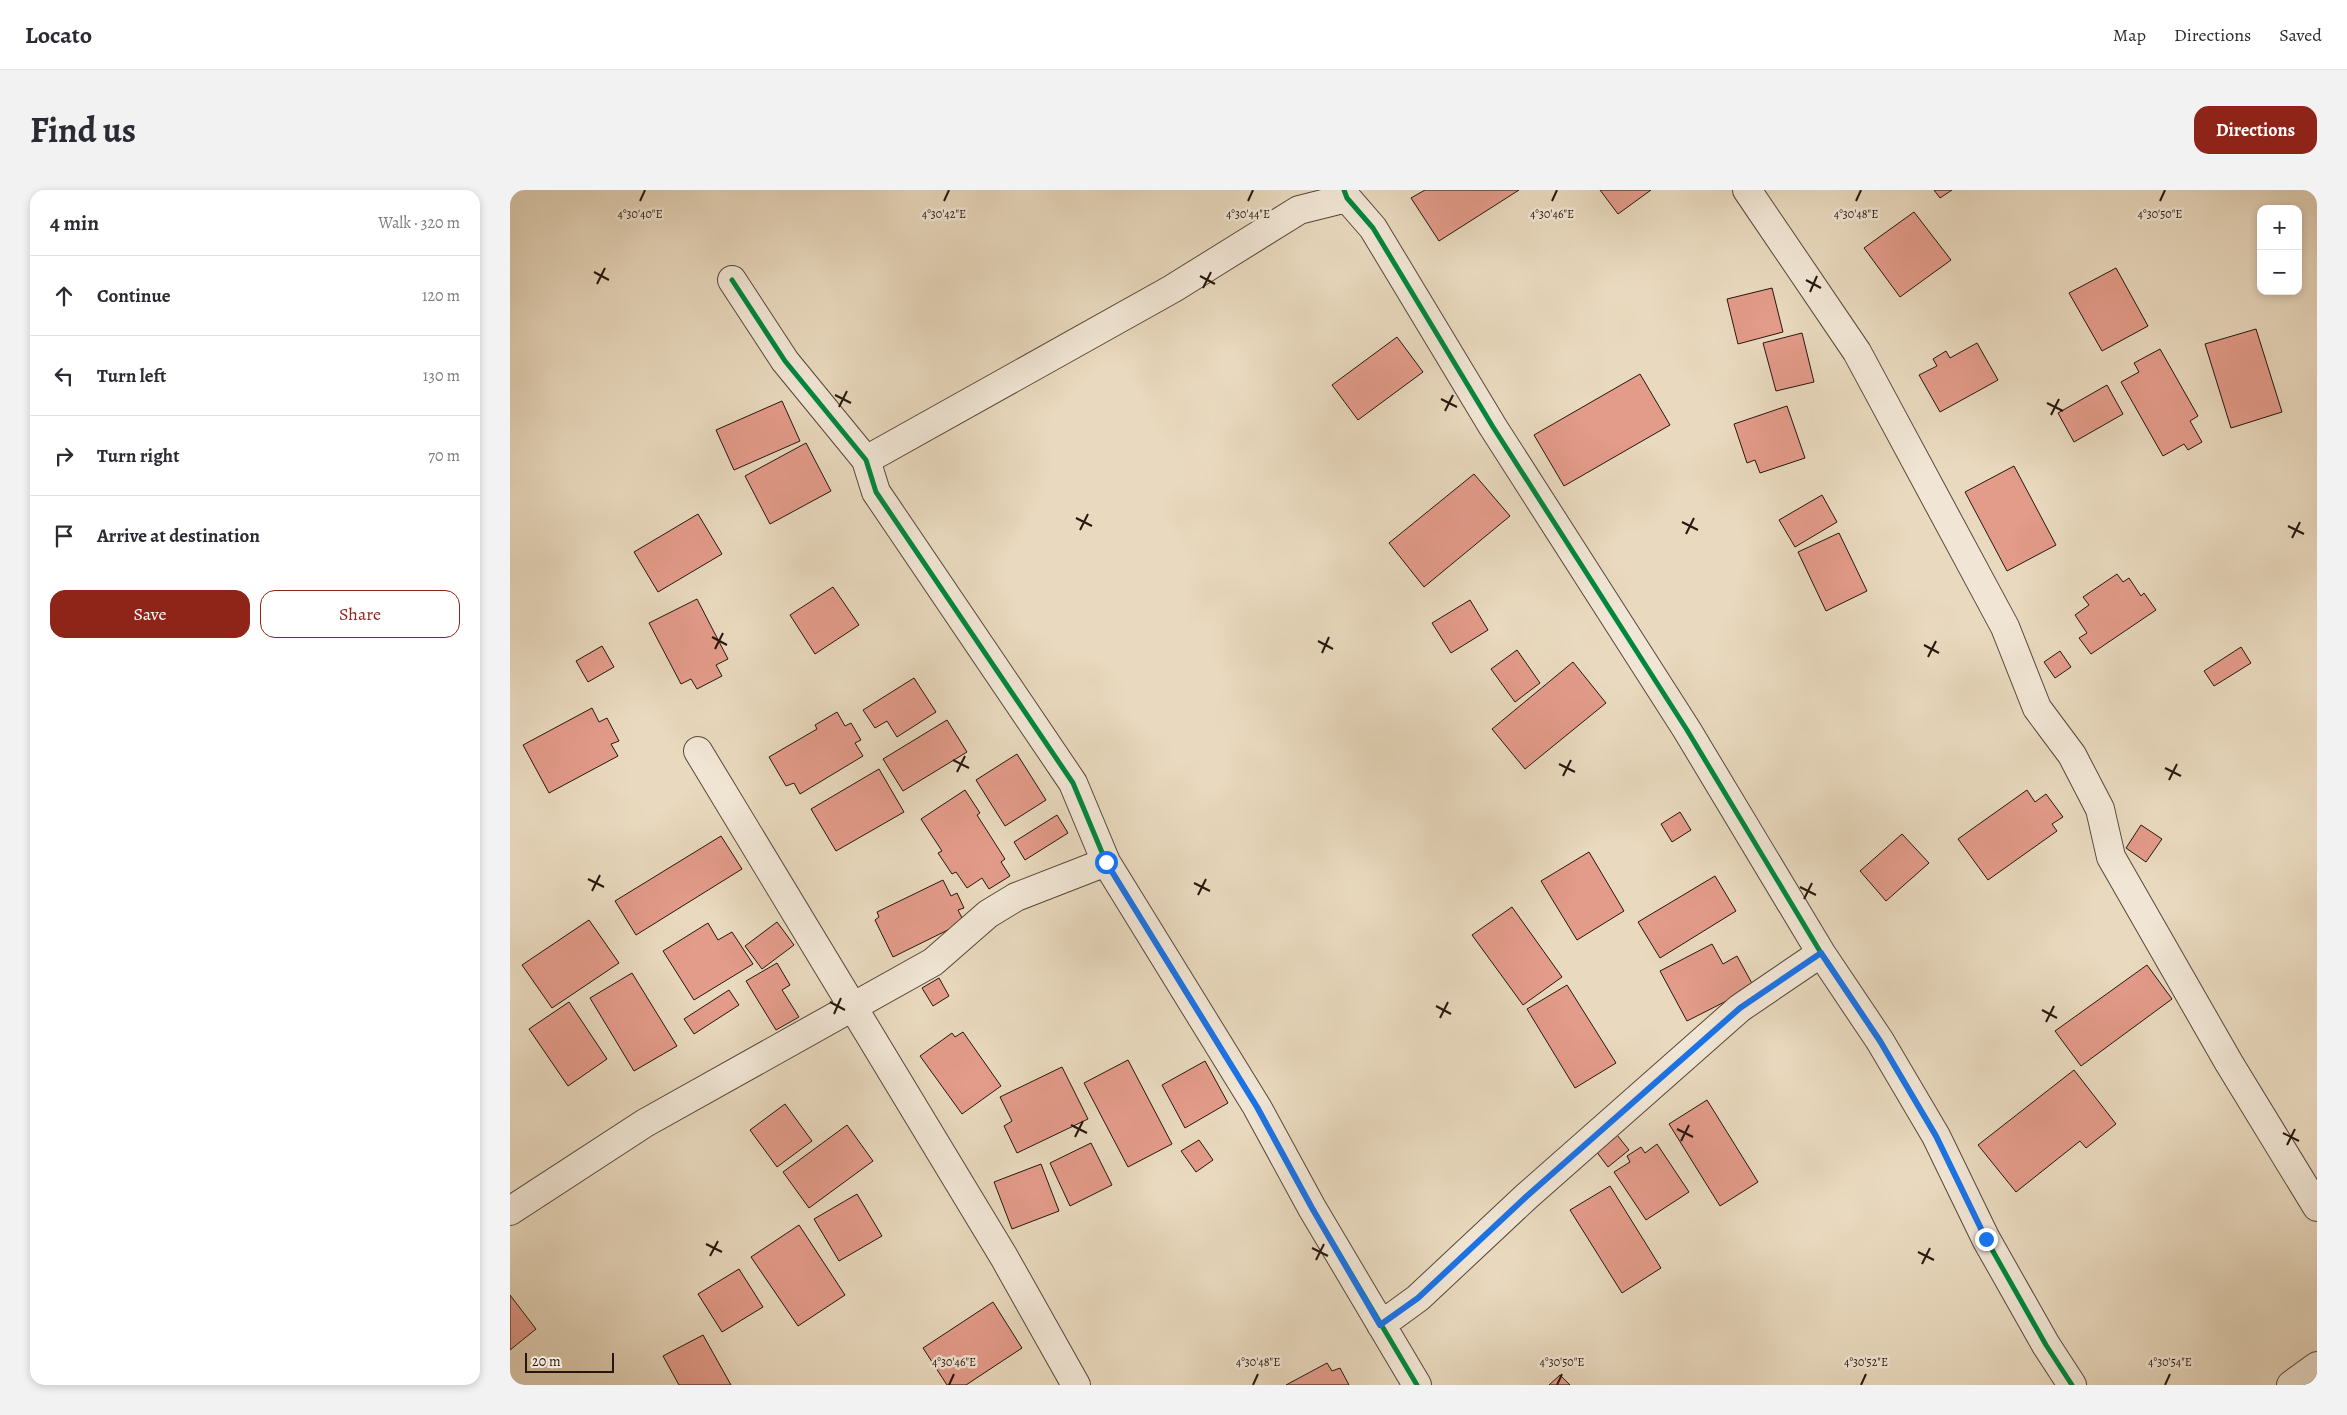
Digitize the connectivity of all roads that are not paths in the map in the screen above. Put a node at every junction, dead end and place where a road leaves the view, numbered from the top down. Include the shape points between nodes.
1 (1747, 190) edge
2 (1346, 194) edge
3 (732, 280) dead end
4 (866, 460) junction
5 (698, 751) dead end
6 (1106, 862) junction
7 (1821, 953) junction
8 (854, 1008) junction
9 (2317, 1207) edge
10 (510, 1211) edge
11 (1380, 1325) junction
12 (2317, 1366) edge
13 (1076, 1385) edge
14 (1417, 1385) edge
15 (2072, 1385) edge
16 (2291, 1385) edge

1 - 9 street via 1857,352 2004,627 2037,708 2072,755 2100,809 2111,857 2229,1063
2 - 4 street via 1299,210 1172,289
2 - 7 street via 1373,228 1493,427 1687,730
3 - 4 street via 785,361
4 - 6 street via 876,492 1073,783
5 - 8 street
6 - 8 street via 1016,897 988,914 933,962
6 - 11 street via 1257,1107
7 - 11 street via 1740,1008 1527,1196 1418,1298
7 - 15 street via 1880,1041 1936,1136 1986,1239
8 - 10 street via 645,1124
8 - 13 street via 1004,1257
11 - 14 street
12 - 16 street

